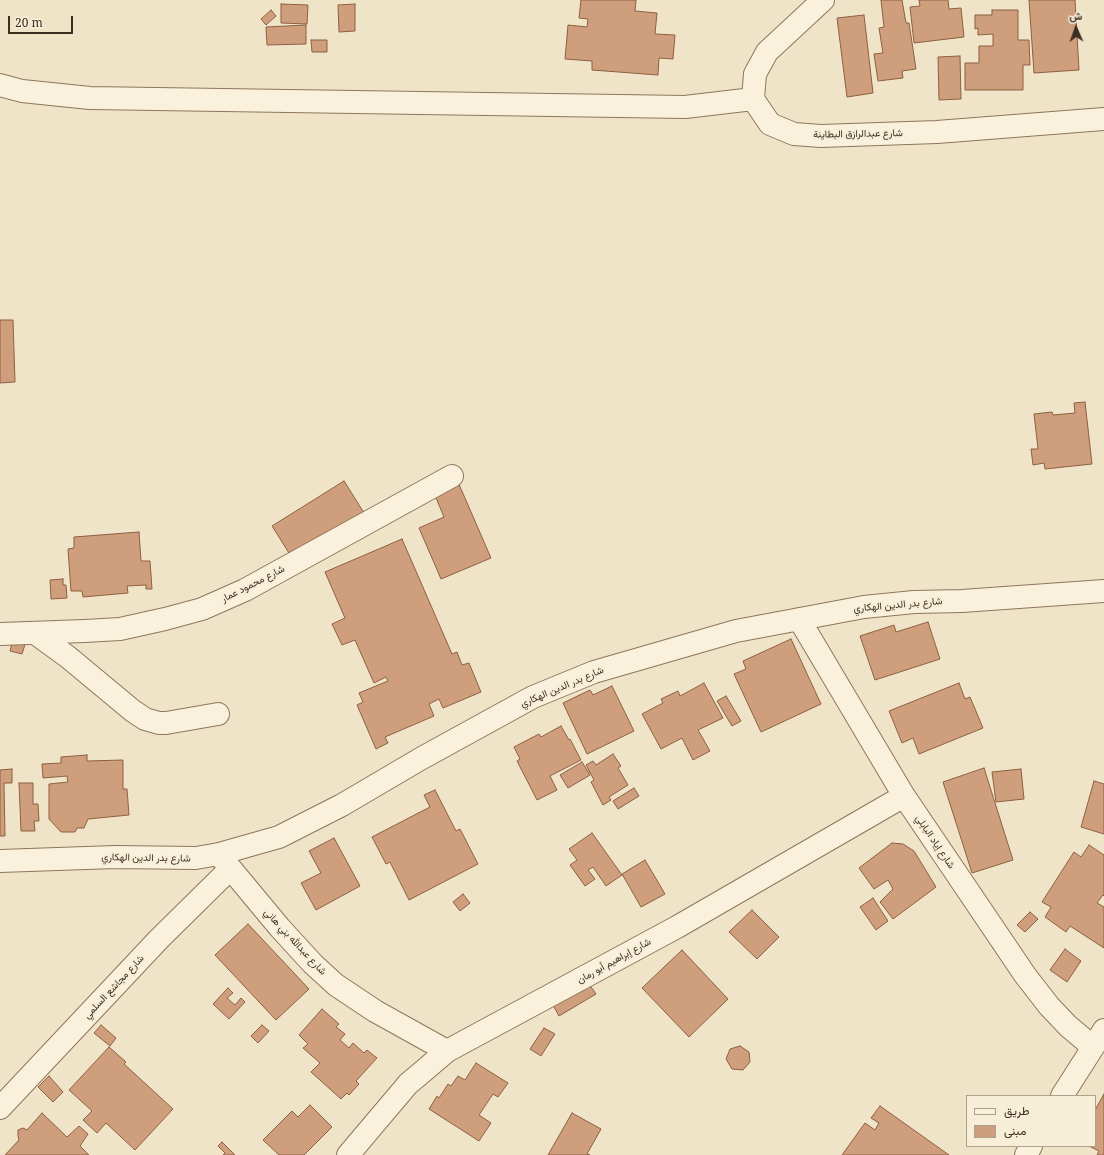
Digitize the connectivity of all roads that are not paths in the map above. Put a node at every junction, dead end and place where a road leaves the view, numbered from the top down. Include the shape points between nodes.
1 (823, 0) edge
2 (0, 85) edge
3 (753, 99) junction
4 (1104, 120) edge
5 (452, 476) dead end
6 (1104, 591) edge
7 (799, 619) junction
8 (35, 633) junction
9 (0, 634) edge
10 (218, 714) dead end
11 (904, 796) junction
12 (0, 861) edge
13 (225, 861) junction
14 (1098, 1039) edge
15 (446, 1051) junction
16 (1063, 1095) edge
17 (0, 1108) edge
18 (348, 1155) edge

1 - 3 street via 767,52 755,74
2 - 3 street via 22,91 106,99 677,107
3 - 4 street, شارع عبدالرازق البطاينة via 770,124 794,134 821,136 937,132
5 - 8 street, شارع محمود عمار via 245,590 202,609 120,629
6 - 7 street, شارع بدر الدين الهكاري via 864,607
7 - 11 street, شارع إياد البابلي
7 - 13 street, شارع بدر الدين الهكاري via 736,631 594,672 533,697 342,805
8 - 9 street, شارع محمود عمار
8 - 10 street via 145,719 166,723
11 - 14 street, شارع إياد البابلي via 1049,1006 1068,1026
11 - 15 street, شارع إبراهيم أبو رمان via 677,927
12 - 13 street, شارع بدر الدين الهكاري via 115,856
13 - 15 street, شارع عبدالله بني هاني via 280,928 336,985 375,1011
13 - 17 street, شارع مجاشع السلمي via 159,939
14 - 16 street
15 - 18 street, شارع إبراهيم أبو رمان via 408,1084

